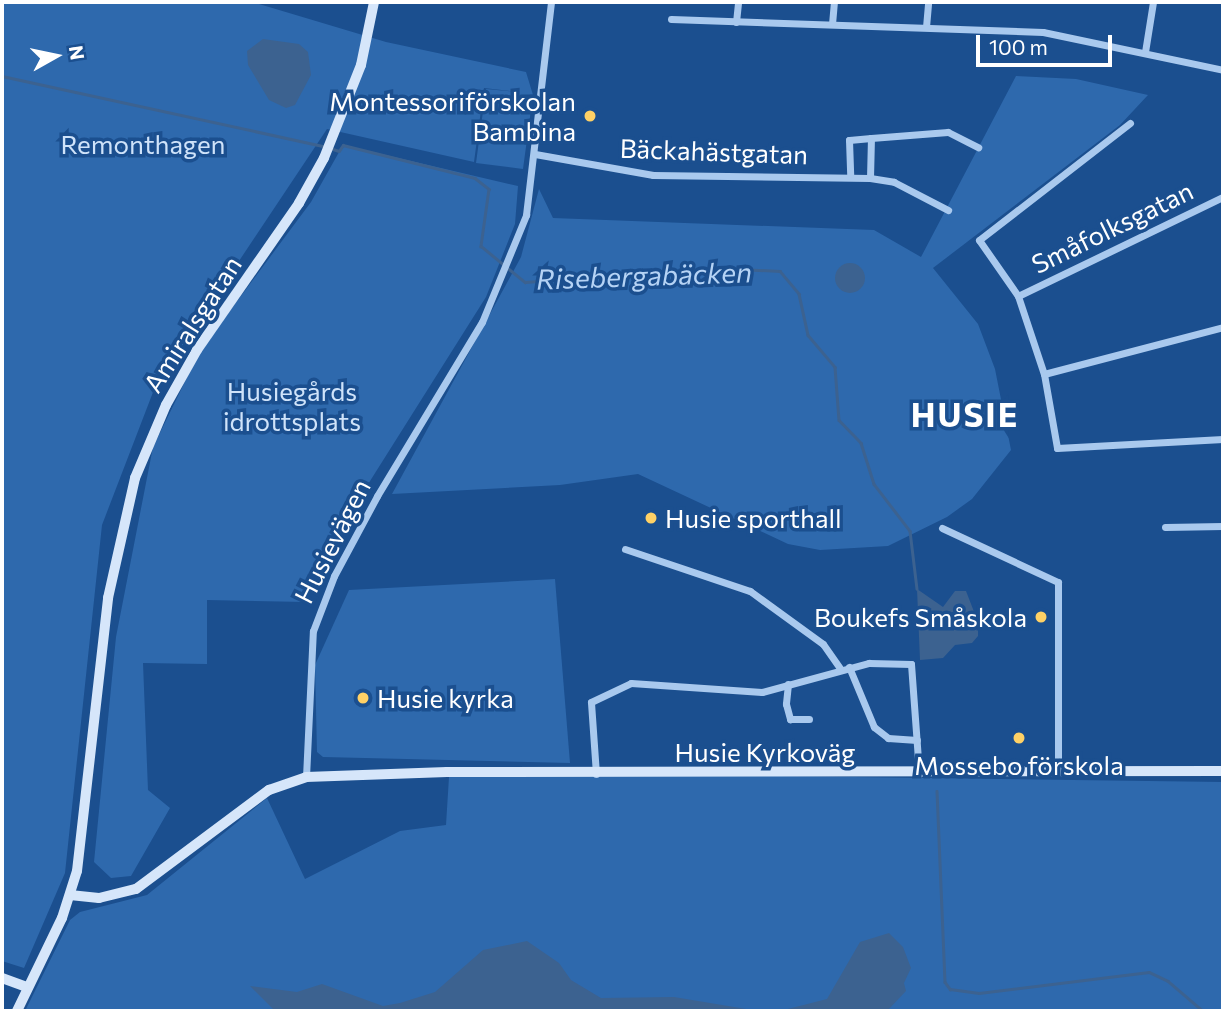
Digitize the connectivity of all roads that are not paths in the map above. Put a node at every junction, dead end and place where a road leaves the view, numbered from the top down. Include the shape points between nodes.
1 (374, 2) edge
2 (551, 2) edge
3 (738, 2) edge
4 (834, 2) edge
5 (928, 2) edge
6 (1153, 2) edge
7 (671, 19) dead end
8 (736, 22) junction
9 (832, 24) junction
10 (926, 27) junction
11 (1145, 52) junction
12 (1223, 70) edge
13 (1130, 123) dead end
14 (871, 138) junction
15 (978, 147) dead end
16 (535, 154) junction
17 (850, 177) junction
18 (870, 178) junction
19 (1223, 197) edge
20 (948, 210) dead end
21 (1018, 296) junction
22 (1223, 327) edge
23 (1044, 374) junction
24 (1223, 439) edge
25 (1223, 526) edge
26 (1164, 527) dead end
27 (942, 528) dead end
28 (625, 549) dead end
29 (849, 667) junction
30 (840, 668) junction
31 (788, 684) junction
32 (809, 719) dead end
33 (917, 740) junction
34 (1058, 771) junction
35 (1223, 771) edge
36 (596, 774) junction
37 (919, 775) junction
38 (306, 777) junction
39 (70, 895) junction
40 (2, 978) edge
41 (27, 987) junction
42 (17, 1011) edge

1 - 39 street, Amiralsgatan via 361,65 324,158 299,203 197,350 166,405 135,478 108,598 87,808
2 - 16 street, Husievägen
3 - 8 street
4 - 9 street
5 - 10 street
6 - 11 street
7 - 8 street
8 - 9 street
9 - 10 street
10 - 11 street via 1043,32
11 - 12 street
13 - 21 street, Småfolksgatan via 979,240
14 - 15 street via 948,132
14 - 17 street via 849,140
14 - 18 street
16 - 17 street, Bäckahästgatan via 653,175
16 - 38 street, Husievägen via 526,215 501,284 334,576 313,631
17 - 18 street, Bäckahästgatan
18 - 20 street, Bäckahästgatan via 894,182
19 - 21 street, Småfolksgatan
21 - 23 street, Småfolksgatan
22 - 23 street
23 - 24 street, Småfolksgatan via 1057,448
25 - 26 street
27 - 34 street via 1058,582
28 - 30 street via 750,591 823,643
29 - 30 street
29 - 33 street via 874,727 888,738
29 - 33 street via 911,664
30 - 31 street
31 - 32 street via 790,719
31 - 36 street via 762,692 631,683 591,702
33 - 37 street
34 - 35 street, Husie Kyrkoväg
34 - 37 street, Husie Kyrkoväg
36 - 37 street, Husie Kyrkoväg
36 - 38 street, Husie Kyrkoväg
38 - 39 street via 269,790 145,885 112,897
39 - 41 street
40 - 41 street
41 - 42 street

